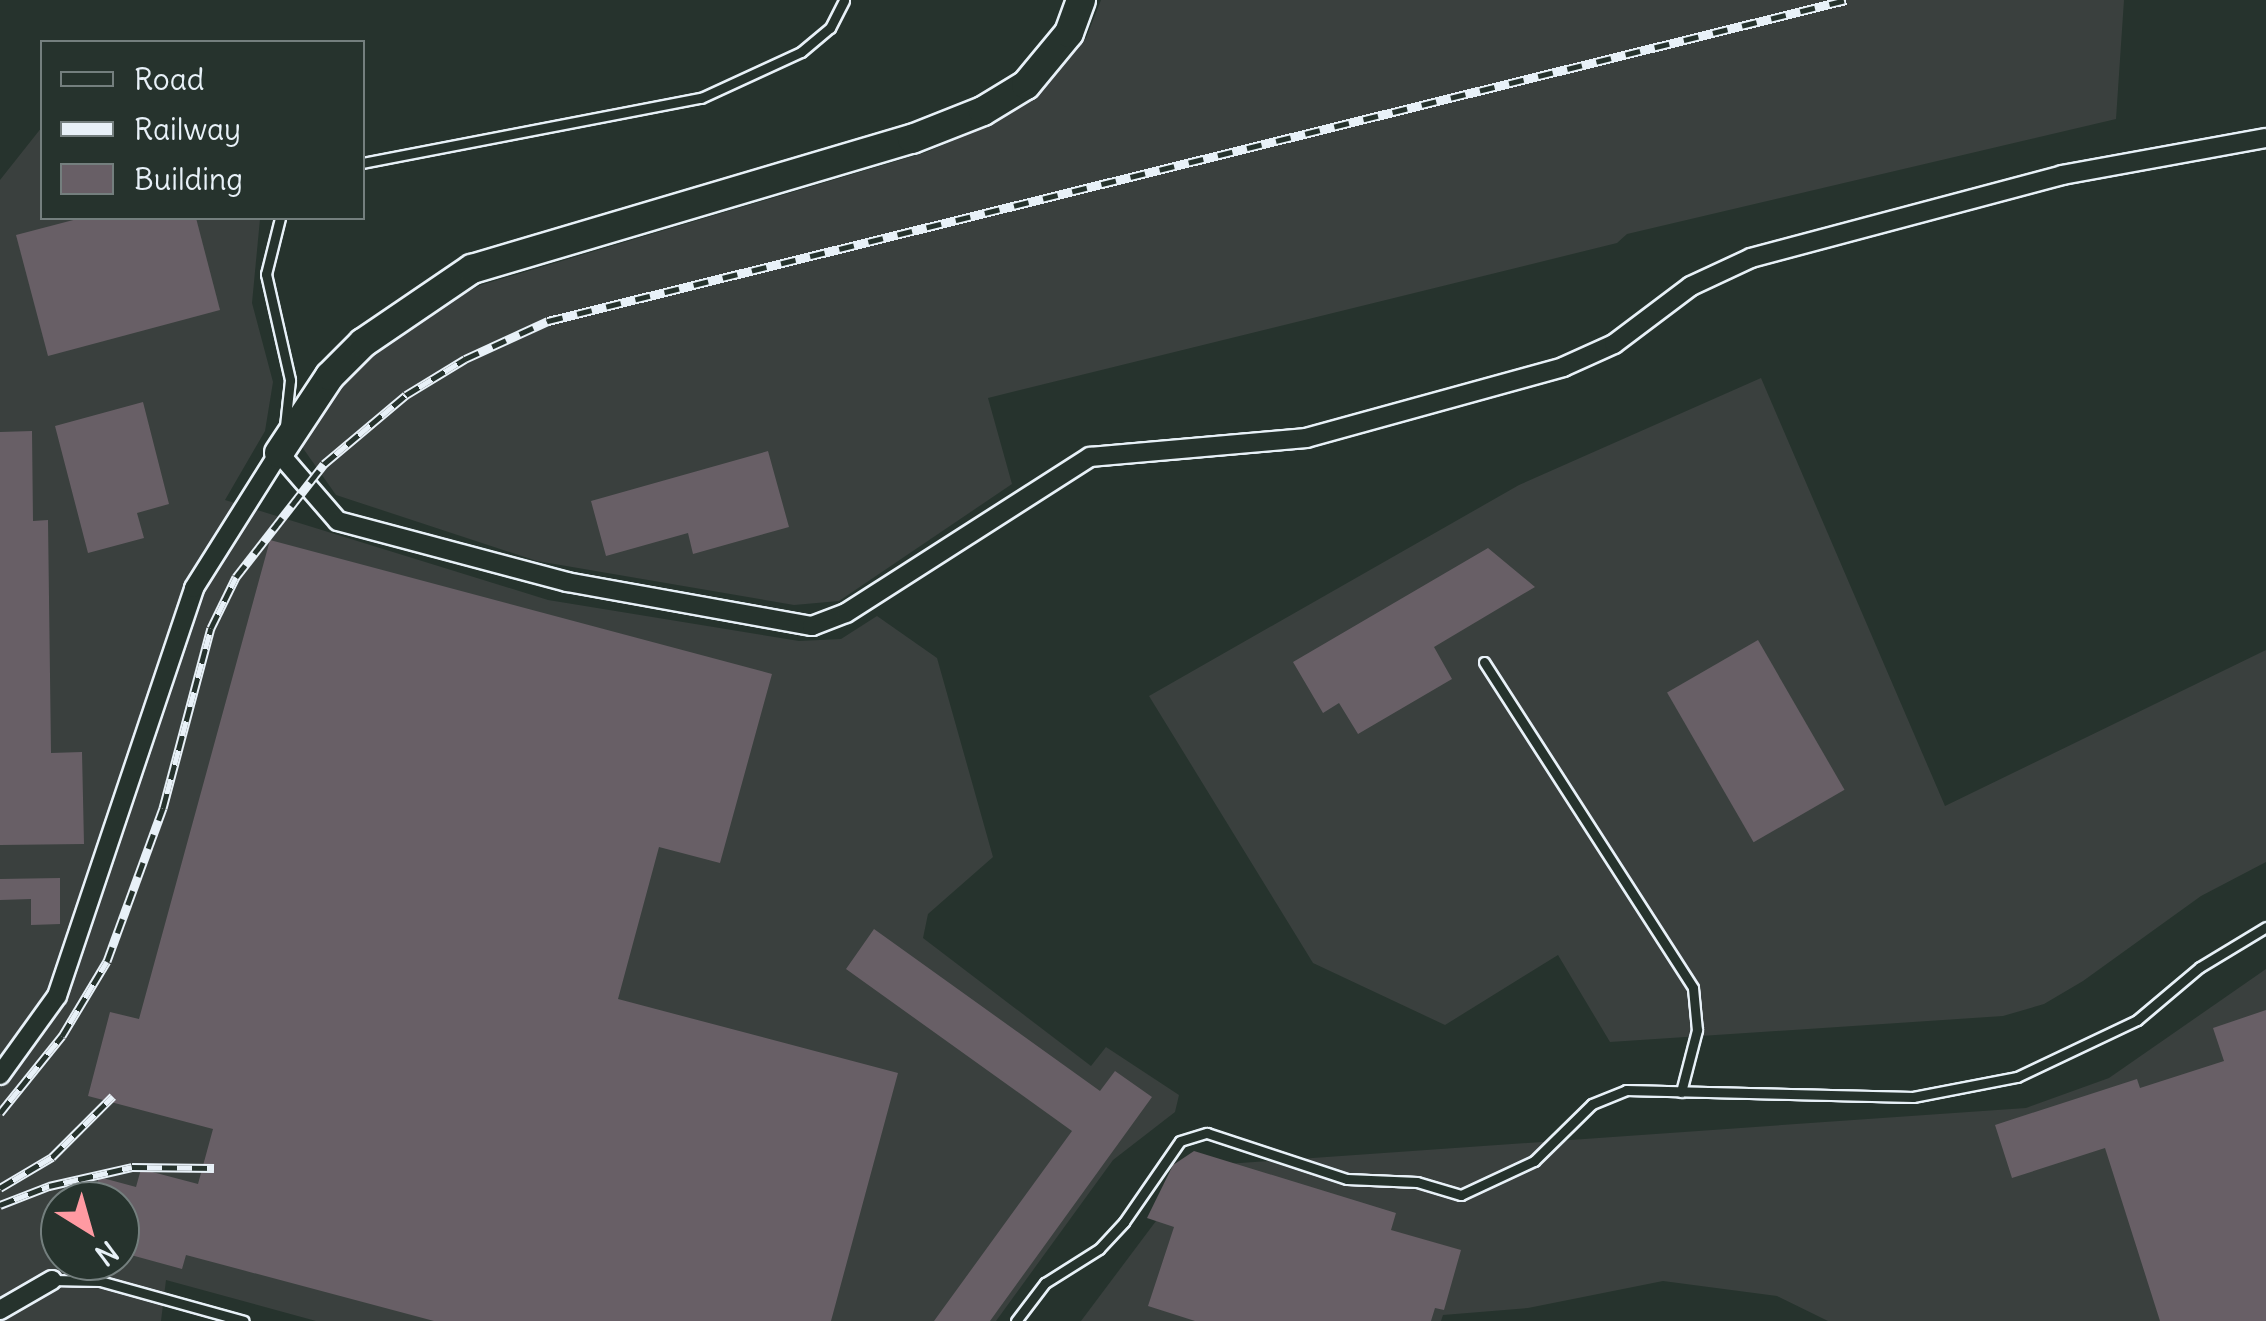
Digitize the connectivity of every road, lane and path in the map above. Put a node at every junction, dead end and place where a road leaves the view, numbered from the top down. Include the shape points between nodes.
1 (844, 0) edge
2 (1081, 0) edge
3 (2266, 138) edge
4 (365, 162) edge
5 (280, 220) edge
6 (279, 453) junction
7 (1484, 662) dead end
8 (2266, 927) edge
9 (0, 1075) edge
10 (1681, 1092) junction
11 (50, 1281) edge
12 (100, 1281) edge
13 (0, 1310) edge
14 (244, 1321) edge
15 (1016, 1321) edge

1 - 4 lane via 830,28 801,52 701,98
2 - 6 street via 1069,33 1026,84 983,112 472,269 363,342 326,381
3 - 6 street via 2062,175 1750,258 1691,286 1614,344 1564,367 1306,438 1090,457 846,614 812,626 566,582 338,522
5 - 6 lane via 266,274 290,380
6 - 9 street via 194,588 58,996
7 - 10 lane via 1693,988 1697,1030
8 - 10 lane via 2200,967 2137,1020 2017,1077 1913,1097
10 - 15 lane via 1626,1090 1592,1104 1534,1160 1461,1195 1418,1182 1346,1179 1208,1133 1180,1141 1099,1250 1045,1283
11 - 13 street
12 - 14 lane

